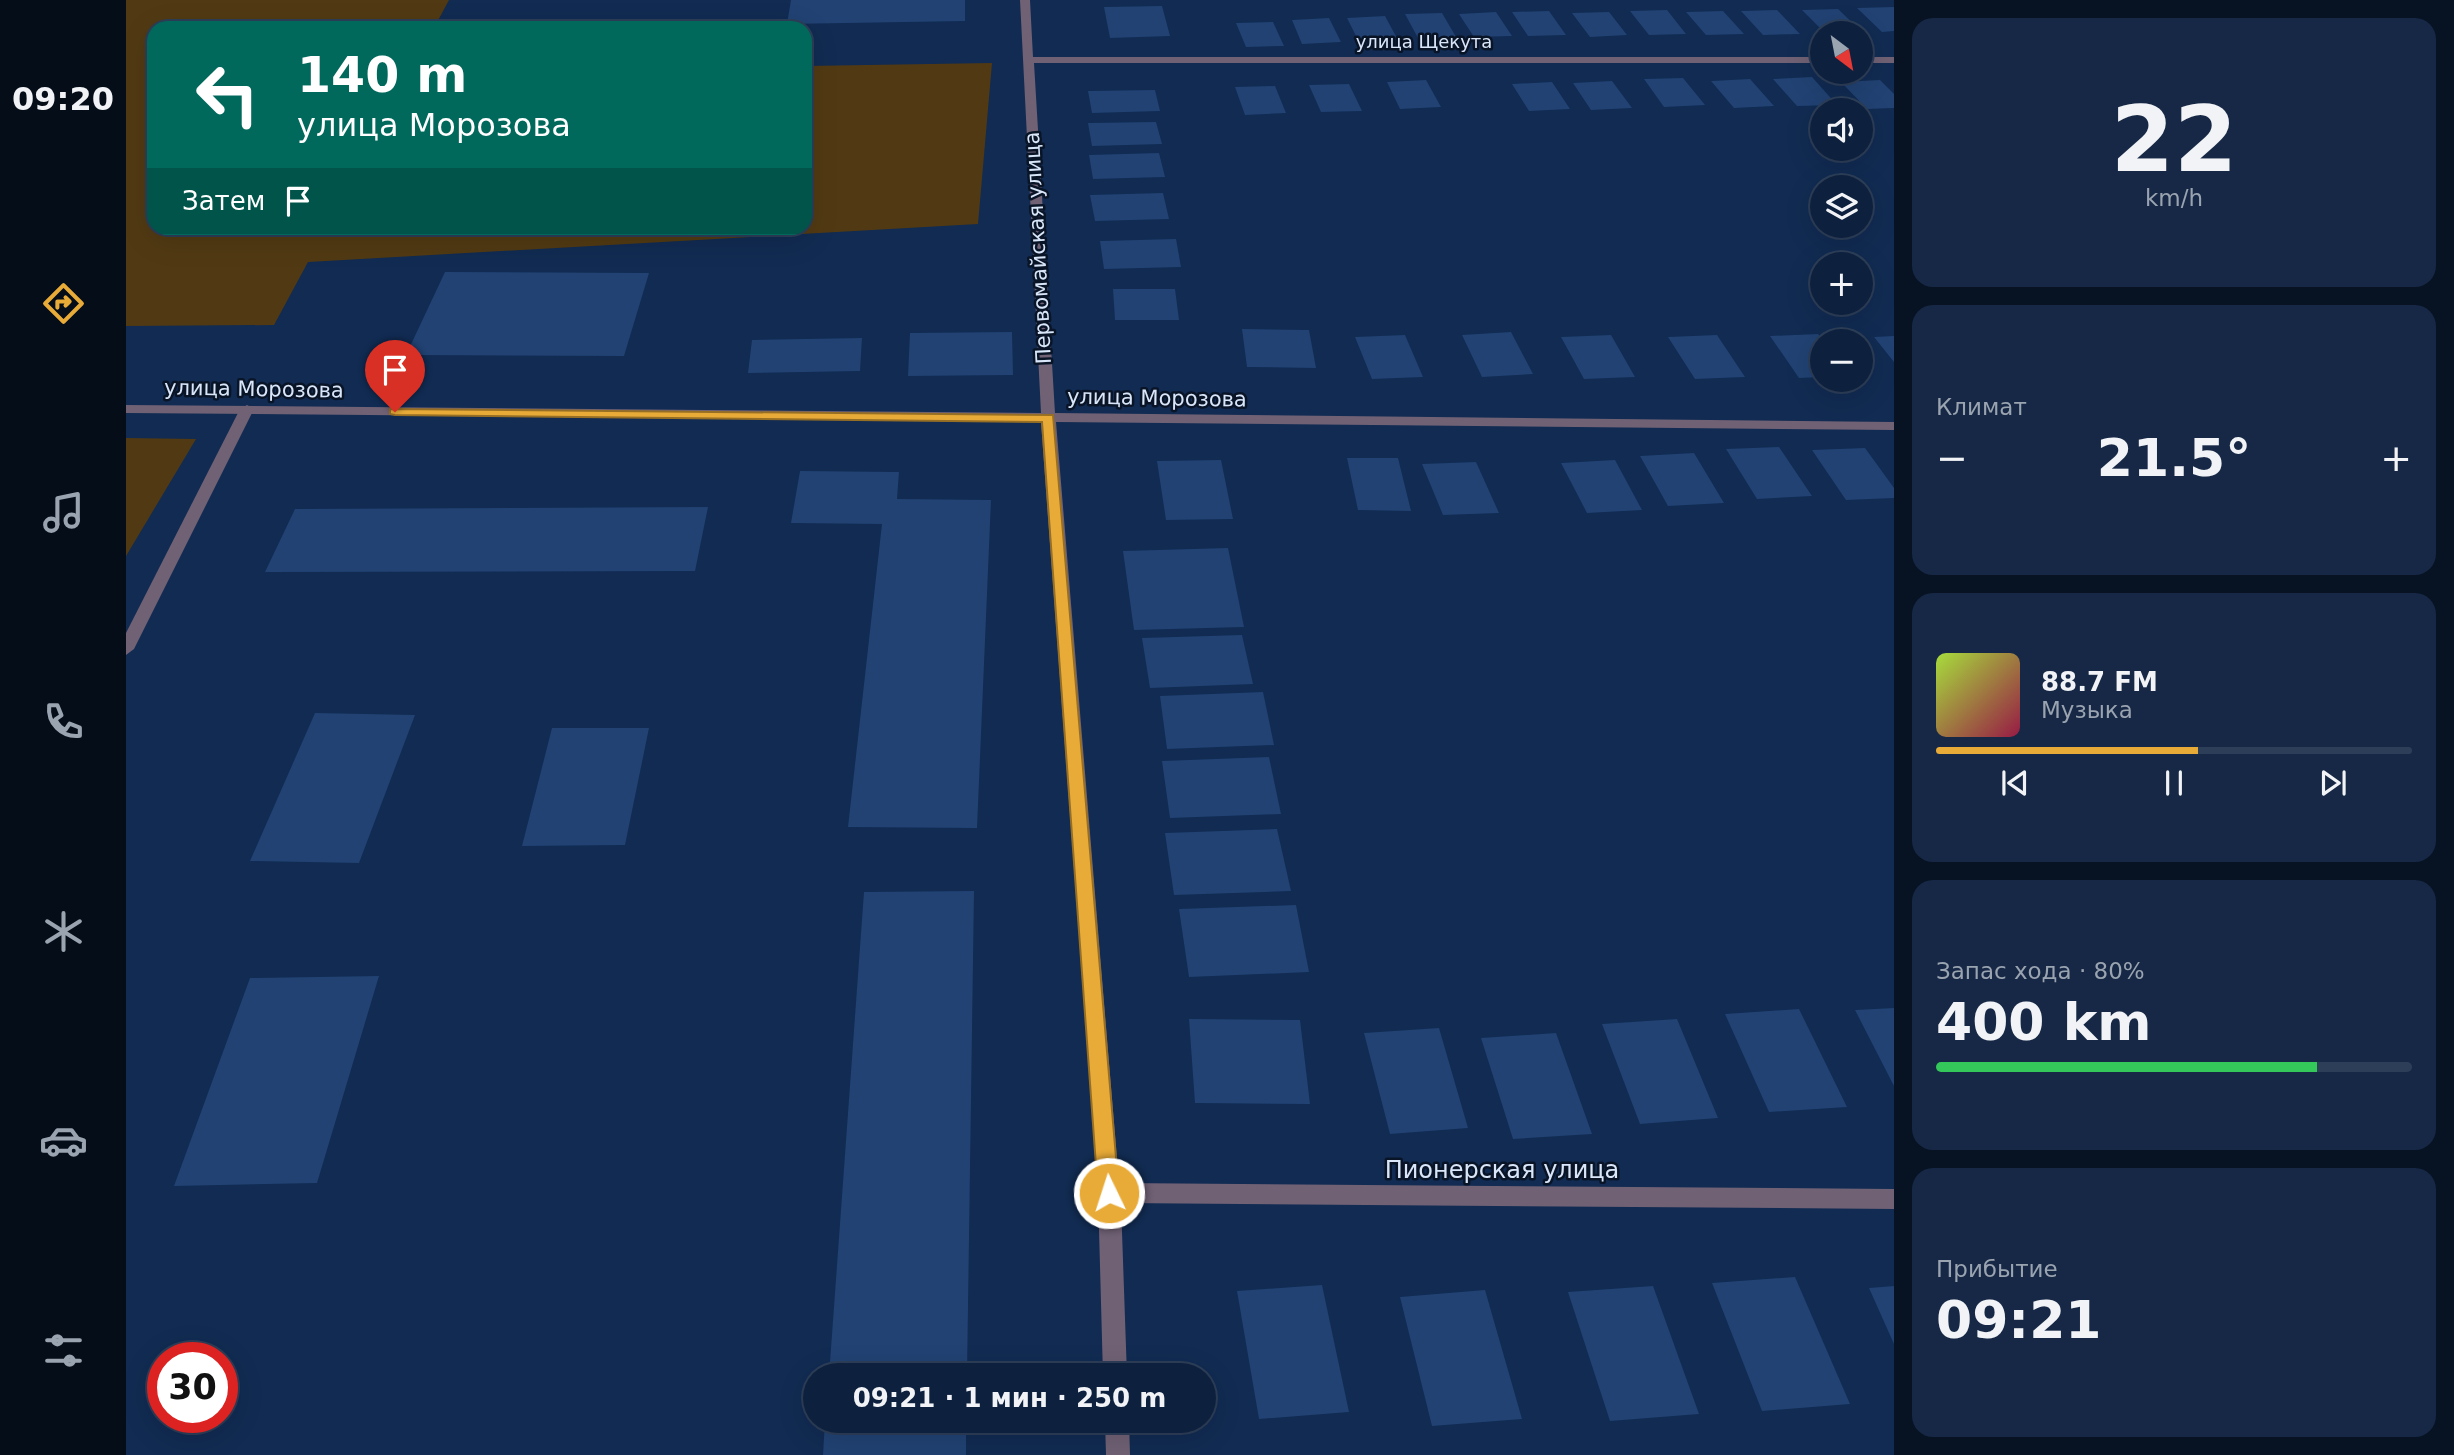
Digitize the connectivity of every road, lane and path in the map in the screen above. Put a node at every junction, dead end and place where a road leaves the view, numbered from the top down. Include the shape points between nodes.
1 (1025, 0) edge
2 (1027, 60) junction
3 (1810, 60) edge
4 (1873, 60) edge
5 (1894, 60) edge
6 (126, 409) edge
7 (247, 409) junction
8 (1048, 418) junction
9 (1894, 426) edge
10 (126, 649) edge
11 (1109, 1193) junction
12 (1894, 1199) edge
13 (1115, 1363) edge
14 (1117, 1433) edge
15 (1118, 1455) edge

1 - 2 street, Первомайская улица
2 - 3 street, улица Щекута
2 - 8 street, Первомайская улица
4 - 5 street
6 - 7 street, улица Морозова
7 - 8 street, улица Морозова
7 - 10 street
8 - 9 street, улица Морозова
8 - 11 street, Первомайская улица
11 - 12 street, Пионерская улица
11 - 13 street, Первомайская улица
14 - 15 street

